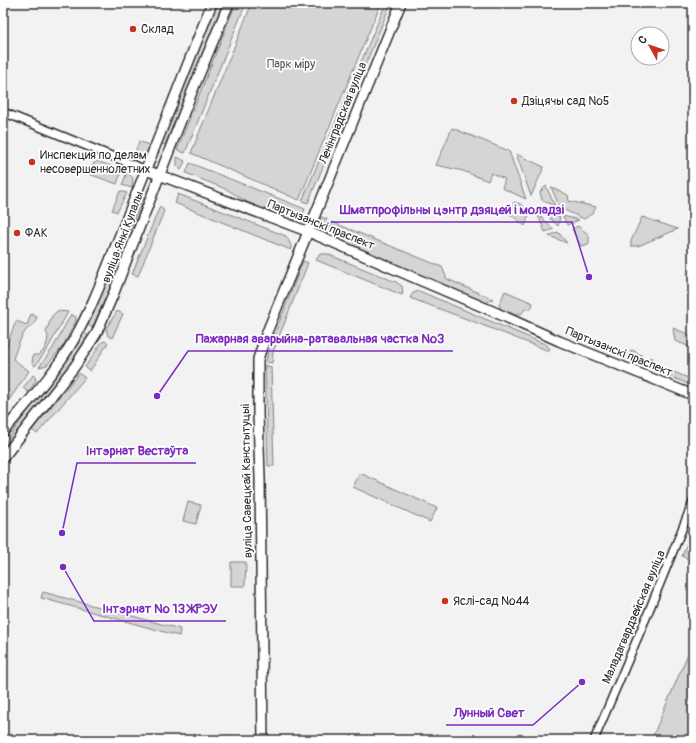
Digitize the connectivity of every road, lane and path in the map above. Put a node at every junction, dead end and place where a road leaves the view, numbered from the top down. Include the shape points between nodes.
1 (212, 3) edge
2 (229, 3) edge
3 (401, 3) edge
4 (3, 112) edge
5 (146, 170) junction
6 (160, 176) junction
7 (309, 232) junction
8 (693, 395) edge
9 (3, 432) edge
10 (3, 458) edge
11 (693, 502) edge
12 (263, 740) edge
13 (594, 740) edge

1 - 5 main road, вуліца Янкі Купалы
2 - 6 main road, вуліца Янкі Купалы
3 - 7 main road, Ленінградская вуліца
4 - 5 street, Партызанскі праспект
5 - 6 main road, Партызанскі праспект
5 - 9 main road, вуліца Янкі Купалы via 87,315 75,337 46,379
6 - 7 main road, Партызанскі праспект
6 - 10 main road, вуліца Янкі Купалы via 96,334 75,366
7 - 8 main road, Партызанскі праспект via 559,341
7 - 12 main road, вуліца Савецкай Канстытуцыі via 258,359
11 - 13 street, Маладагвардзейская вуліца

